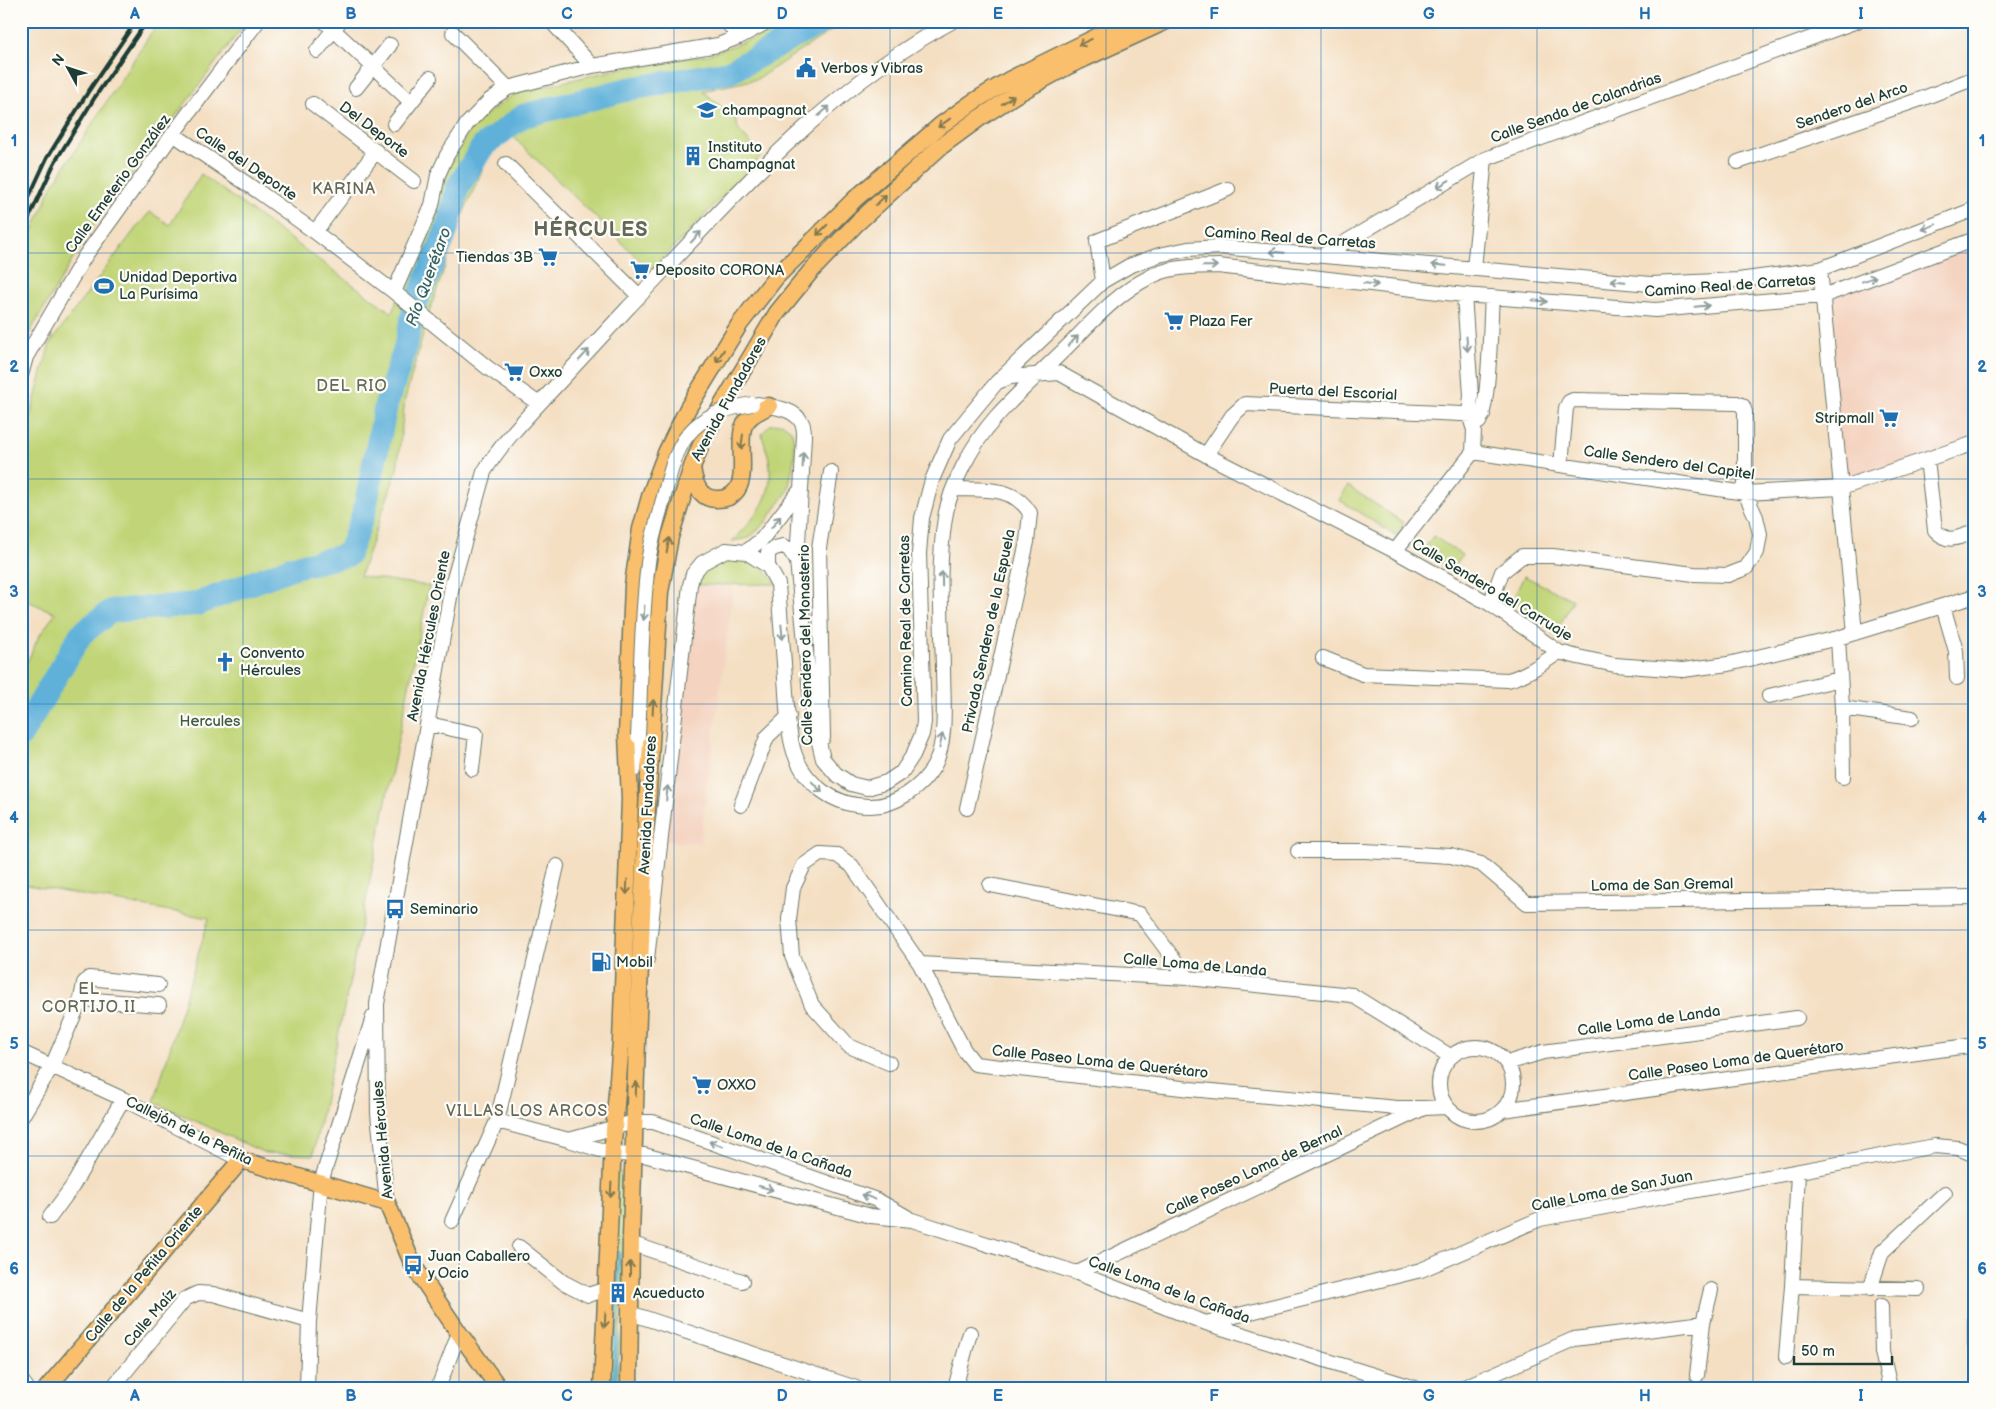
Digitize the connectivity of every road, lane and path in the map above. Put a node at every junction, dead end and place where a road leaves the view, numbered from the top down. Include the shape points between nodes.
1 (258, 21) edge
2 (551, 21) edge
3 (726, 21) edge
4 (769, 21) edge
5 (953, 21) edge
6 (1128, 21) edge
7 (1166, 21) edge
8 (1857, 21) edge
9 (332, 24) edge
10 (453, 33) dead end
11 (739, 37) junction
12 (390, 45) dead end
13 (317, 50) dead end
14 (373, 66) junction
15 (592, 66) junction
16 (430, 78) dead end
17 (1975, 78) edge
18 (356, 88) dead end
19 (508, 88) junction
20 (411, 102) junction
21 (313, 104) dead end
22 (394, 124) dead end
23 (173, 134) junction
24 (376, 151) junction
25 (1485, 160) junction
26 (1738, 162) dead end
27 (506, 164) dead end
28 (414, 181) dead end
29 (1228, 189) dead end
30 (1975, 209) edge
31 (315, 232) junction
32 (1975, 240) edge
33 (1322, 256) junction
34 (1474, 268) junction
35 (1820, 269) junction
36 (1103, 281) junction
37 (398, 294) junction
38 (1464, 295) junction
39 (640, 296) junction
40 (1823, 296) junction
41 (1492, 297) junction
42 (1033, 348) junction
43 (1053, 361) junction
44 (1037, 374) junction
45 (21, 375) edge
46 (1015, 376) junction
47 (998, 382) junction
48 (1013, 399) junction
49 (539, 404) junction
50 (769, 406) junction
51 (1468, 414) junction
52 (1483, 415) junction
53 (1474, 430) junction
54 (1975, 442) edge
55 (1473, 452) junction
56 (1206, 456) junction
57 (1926, 459) junction
58 (1561, 465) junction
59 (692, 467) junction
60 (831, 472) dead end
61 (1841, 488) junction
62 (801, 489) junction
63 (954, 489) junction
64 (1745, 492) junction
65 (1975, 532) edge
66 (1395, 551) junction
67 (746, 552) junction
68 (797, 561) junction
69 (768, 566) junction
70 (1975, 596) edge
71 (1490, 604) junction
72 (1943, 606) junction
73 (1855, 633) junction
74 (1838, 638) junction
75 (1559, 652) junction
76 (1323, 658) dead end
77 (1957, 678) dead end
78 (1840, 679) junction
79 (1769, 696) dead end
80 (1842, 708) junction
81 (789, 716) junction
82 (1912, 718) dead end
83 (428, 724) junction
84 (824, 759) junction
85 (472, 769) dead end
86 (1843, 777) dead end
87 (630, 799) junction
88 (741, 805) dead end
89 (967, 808) dead end
90 (1298, 852) dead end
91 (557, 866) dead end
92 (990, 885) dead end
93 (1975, 897) edge
94 (920, 964) junction
95 (1188, 978) junction
96 (382, 980) joint
97 (158, 985) dead end
98 (81, 999) junction
99 (377, 1004) junction
100 (159, 1005) dead end
101 (1797, 1018) dead end
102 (637, 1041) junction
103 (1975, 1044) edge
104 (21, 1052) edge
105 (1450, 1056) junction
106 (889, 1063) dead end
107 (1507, 1063) junction
108 (52, 1066) junction
109 (123, 1099) junction
110 (1446, 1107) junction
111 (1424, 1108) junction
112 (1502, 1110) junction
113 (21, 1118) edge
114 (497, 1121) junction
115 (634, 1122) junction
116 (569, 1140) junction
117 (614, 1142) junction
118 (1975, 1155) edge
119 (634, 1156) junction
120 (241, 1160) junction
121 (1798, 1173) junction
122 (321, 1182) junction
123 (1945, 1193) dead end
124 (387, 1203) junction
125 (50, 1217) dead end
126 (452, 1220) dead end
127 (912, 1220) junction
128 (609, 1237) junction
129 (630, 1240) junction
130 (519, 1247) dead end
131 (1077, 1273) junction
132 (742, 1282) dead end
133 (1792, 1286) junction
134 (607, 1289) junction
135 (1870, 1289) junction
136 (1918, 1289) dead end
137 (1710, 1290) dead end
138 (1975, 1302) edge
139 (1881, 1306) dead end
140 (630, 1313) junction
141 (310, 1321) junction
142 (1206, 1323) junction
143 (1703, 1323) junction
144 (970, 1332) dead end
145 (459, 1333) junction
146 (1975, 1343) edge
147 (1786, 1357) dead end
148 (1697, 1375) dead end
149 (21, 1380) edge
150 (27, 1388) edge
151 (47, 1388) edge
152 (112, 1388) edge
153 (307, 1388) edge
154 (438, 1388) edge
155 (499, 1388) edge
156 (602, 1388) edge
157 (629, 1388) edge
158 (856, 1388) edge
159 (954, 1388) edge
160 (1416, 1388) edge
161 (1462, 1388) edge
162 (1890, 1388) edge

1 - 23 street, Calle Emeterio González
2 - 15 street
3 - 11 street
4 - 11 street
39 -> 5 street, Avenida Hércules Oriente via 780,151 827,109 878,68
6 -> 87 main road, Avenida Fundadores via 1009,80 940,124 824,228 776,277 739,325 688,408 666,453 641,530 632,586 627,725
59 -> 7 main road, Avenida Fundadores via 722,405 777,313 811,271 871,209 940,147 1015,95 1070,65
8 - 25 street, Calle Senda de Calandrias
9 - 13 street
9 - 14 street
10 - 19 street
11 - 15 street via 700,49
12 - 14 street
14 - 18 street
14 - 20 street
15 - 19 street
16 - 20 street
17 - 26 street, Sendero del Arco
19 - 37 street via 490,100 467,124 447,155
20 - 22 street
21 - 24 street, Del Deporte
23 - 31 street, Calle del Deporte
23 - 45 street, Calle Emeterio González via 85,256 26,357
24 - 28 street, Del Deporte
24 - 31 street
25 -> 33 street, Calle Senda de Calandrias
25 - 34 street
27 - 39 street
29 - 36 street via 1097,241
30 -> 35 street, Camino Real de Carretas
31 - 37 street, Calle del Deporte
40 -> 32 street, Camino Real de Carretas
34 -> 33 street, Camino Real de Carretas
33 -> 36 street, Camino Real de Carretas via 1219,248 1188,249 1129,266
35 -> 34 street, Camino Real de Carretas via 1738,280 1652,284
35 - 40 street
36 - 42 street, Camino Real de Carretas
37 - 49 street, Calle del Deporte via 488,368
38 - 41 street, Camino Real de Carretas
43 -> 38 street, Camino Real de Carretas via 1128,290 1151,276 1189,267 1218,266
38 -> 51 street via 1471,396
49 -> 39 street, Avenida Hércules Oriente
41 -> 40 street, Camino Real de Carretas via 1655,310
40 - 61 street
41 - 52 street
42 - 43 street via 1031,358 1036,365
42 - 47 street, Camino Real de Carretas
43 - 44 street, Camino Real de Carretas
44 - 46 street, Calle Sendero del Carruaje
44 - 48 street, Camino Real de Carretas
44 - 56 street, Calle Sendero del Carruaje via 1059,373
46 - 47 street, Calle Sendero del Carruaje
46 - 48 street via 1020,383
47 - 84 street, Camino Real de Carretas via 950,439 932,480 922,518 919,553 922,734 902,772 887,782 867,788 851,784 836,774
48 - 63 street, Camino Real de Carretas via 971,451
49 - 83 street, Avenida Hércules Oriente via 494,455 484,472 452,586
50 -> 59 main road via 754,413 744,427 742,475 735,493 724,498 703,496 694,481
62 -> 50 street, Camino Real de Carretas via 802,423 788,411
50 -> 87 street, Camino Real de Carretas, bridge via 752,404 712,414 685,439 671,469 648,561 638,736
51 - 52 street, Puerta del Escorial
51 - 53 street
51 - 56 street, Puerta del Escorial via 1245,404 1232,416
52 - 53 street
53 - 55 street
54 - 57 street, Calle Sendero del Capitel
55 - 58 street, Calle Sendero del Capitel
55 - 66 street
56 - 66 street, Calle Sendero del Carruaje
57 - 61 street, Calle Sendero del Capitel
57 - 65 street via 1935,530 1949,540
58 - 64 street, Calle Sendero del Capitel
58 - 64 street via 1566,408 1573,400 1737,403 1745,412
102 -> 59 main road, Avenida Fundadores via 660,592 670,537
60 - 84 street, Calle Sendero del Monasterio via 819,548
61 - 64 street, Calle Sendero del Capitel
61 - 73 street
67 -> 62 street via 762,539
62 - 68 street, Camino Real de Carretas
81 -> 63 street, Camino Real de Carretas via 794,752 806,776 823,793 847,804 872,807 897,800 918,786 935,765 944,724 942,553 945,517
63 - 89 street, Privada Sendero de la Espuela via 1003,492 1019,498 1030,513 1027,542
64 - 71 street via 1760,534 1757,552 1746,568 1728,574 1694,574 1553,556 1522,556 1502,572
66 - 71 street, Calle Sendero del Carruaje
67 - 69 street
102 -> 67 street via 690,585 693,574 702,563 724,550
68 - 69 street via 783,546 768,552
68 - 84 street, Camino Real de Carretas via 812,713
69 -> 81 street, Camino Real de Carretas via 778,584
70 - 72 street, Calle Sendero del Carruaje
71 - 75 street, Calle Sendero del Carruaje
72 - 73 street, Calle Sendero del Carruaje
72 - 77 street via 1956,651
73 - 74 street, Calle Sendero del Carruaje
74 - 75 street, Calle Sendero del Carruaje via 1728,664 1683,670 1615,665
74 - 78 street
75 - 76 street via 1519,677 1508,680 1363,674
78 - 79 street
78 - 80 street
80 - 82 street
80 - 86 street
81 - 88 street via 767,737
83 - 85 street via 476,734
83 - 96 street, Avenida Hércules Oriente
87 -> 117 main road, Avenida Fundadores
90 - 93 street, Loma de San Gremal via 1365,851 1451,856 1481,864 1527,903
91 - 114 street
92 - 95 street via 1140,914
94 - 95 street, Calle Loma de Landa
94 - 106 street, Calle Paseo Loma de Querétaro via 852,866 837,855 820,854 804,866 793,888 789,919 792,956 812,1005 849,1046
94 - 111 street, Calle Paseo Loma de Querétaro via 964,1050 975,1064 1200,1090
95 - 105 street, Calle Loma de Landa via 1352,995
96 - 99 street, Avenida Hércules
97 - 98 street via 89,978 84,983
98 - 100 street
98 - 108 street
99 - 122 street
99 - 124 street, Avenida Hércules via 378,1113
101 - 107 street, Calle Loma de Landa via 1543,1052
115 -> 102 main road, Avenida Fundadores
103 - 112 street, Calle Paseo Loma de Querétaro
104 - 108 street, Callejón de la Peñita
105 - 107 street via 1469,1046 1491,1049
105 - 110 street via 1440,1072 1439,1081
107 - 112 street via 1513,1079 1511,1096
108 - 109 street, Callejón de la Peñita
108 - 113 street
109 - 120 street, Callejón de la Peñita
109 - 125 street via 72,1187
110 - 111 street, Calle Paseo Loma de Bernal
110 - 112 street via 1467,1120 1480,1121
111 - 131 street, Calle Paseo Loma de Bernal
114 - 116 street
114 - 126 street
115 - 117 street, Calle Loma de la Cañada
115 - 119 main road, Avenida Fundadores
127 -> 115 street, Calle Loma de la Cañada via 877,1200 653,1122
116 - 117 street
116 - 117 street
117 - 119 street, Calle Loma de la Cañada
117 -> 128 main road, Avenida Fundadores
118 - 121 street, Calle Loma de San Juan via 1958,1148 1935,1146
119 -> 127 street, Calle Loma de la Cañada via 644,1155 871,1216
119 - 129 main road, Avenida Fundadores
120 - 122 main road, Callejón de la Peñita
120 - 151 main road, Calle de la Peñita Oriente
121 - 133 street
121 - 142 street, Calle Loma de San Juan via 1540,1218 1421,1270
122 - 124 main road, Callejón de la Peñita
122 - 141 street
123 - 135 street via 1882,1252
124 - 145 main road, Avenida Hércules via 413,1265
127 - 131 street, Calle Loma de la Cañada
128 - 129 main road
128 - 134 main road, Avenida Fundadores
129 - 132 street
140 -> 129 main road, Avenida Fundadores
130 - 134 street via 563,1282 588,1295
131 - 142 street, Calle Loma de la Cañada
133 - 135 street
133 - 147 street
134 -> 156 main road, Avenida Fundadores
135 - 136 street
137 - 143 street
138 - 146 street
139 - 162 street via 1882,1352
140 - 157 main road, Avenida Fundadores
140 - 158 street
141 - 152 street, Calle Maíz via 213,1294 198,1293 185,1299
141 - 153 street
142 - 160 street, Calle Loma de la Cañada
143 - 148 street
143 - 161 street via 1574,1339
144 - 159 street
145 - 154 street
145 - 155 main road, Avenida Hércules
149 - 150 street

